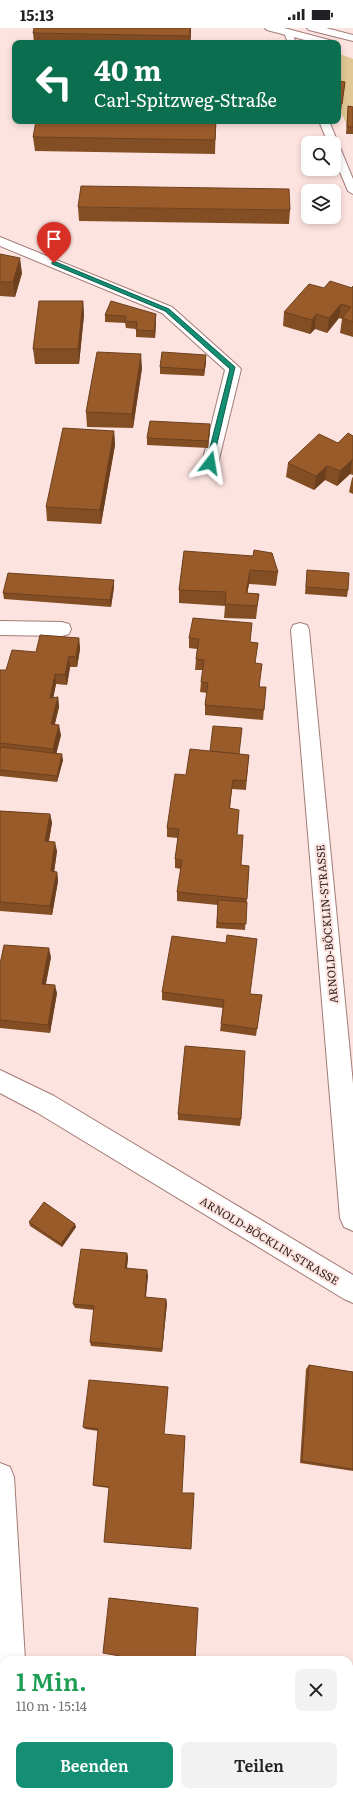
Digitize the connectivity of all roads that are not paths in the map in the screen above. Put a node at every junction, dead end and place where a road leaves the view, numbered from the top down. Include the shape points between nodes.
1 (271, 28) edge
2 (312, 28) edge
3 (288, 32) junction
4 (353, 38) edge
5 (291, 40) edge
6 (318, 40) edge
7 (341, 46) edge
8 (353, 50) edge
9 (325, 124) edge
10 (330, 136) edge
11 (341, 163) edge
12 (353, 192) edge
13 (0, 240) edge
14 (210, 463) dead end
15 (0, 628) edge
16 (62, 629) dead end
17 (300, 630) dead end
18 (0, 1081) edge
19 (353, 1218) edge
20 (353, 1290) edge
21 (0, 1477) edge
22 (9, 1656) edge

1 - 3 street
2 - 4 street
3 - 5 lane
3 - 6 street
7 - 8 street
9 - 10 lane
11 - 12 lane
13 - 14 street via 167,310 233,369
15 - 16 street
17 - 19 street, ARNOLD-BÖCKLIN-STRASSE
18 - 20 street, ARNOLD-BÖCKLIN-STRASSE via 45,1104
21 - 22 street

